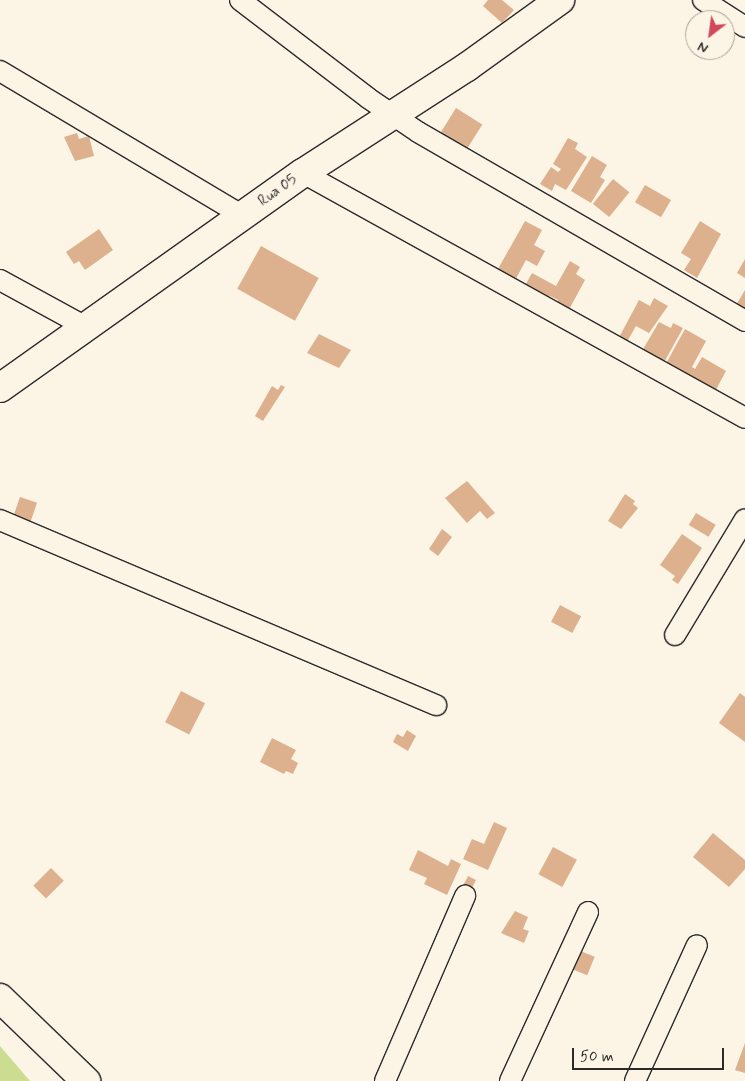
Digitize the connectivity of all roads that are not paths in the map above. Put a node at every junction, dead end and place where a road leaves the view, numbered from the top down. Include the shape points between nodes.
1 (240, 0) edge
2 (560, 0) edge
3 (703, 0) edge
4 (745, 26) edge
5 (0, 71) edge
6 (392, 114) junction
7 (303, 173) junction
8 (243, 216) junction
9 (0, 280) edge
10 (745, 321) edge
11 (86, 327) junction
12 (0, 388) edge
13 (745, 418) edge
14 (745, 519) edge
15 (0, 520) edge
16 (675, 635) dead end
17 (436, 705) dead end
18 (465, 896) dead end
19 (588, 912) dead end
20 (697, 945) dead end
21 (0, 998) edge
22 (86, 1081) edge
23 (385, 1081) edge
24 (510, 1081) edge
25 (635, 1081) edge

1 - 6 street
2 - 6 street, Rua 05 via 467,68
3 - 4 street
5 - 8 street
6 - 7 street, Rua 05
6 - 10 street
7 - 8 street, Rua 05
7 - 13 street
8 - 11 street, Rua 05
9 - 11 street
11 - 12 street, Rua 05
14 - 16 street
15 - 17 street
18 - 23 street
19 - 24 street
20 - 25 street
21 - 22 street

